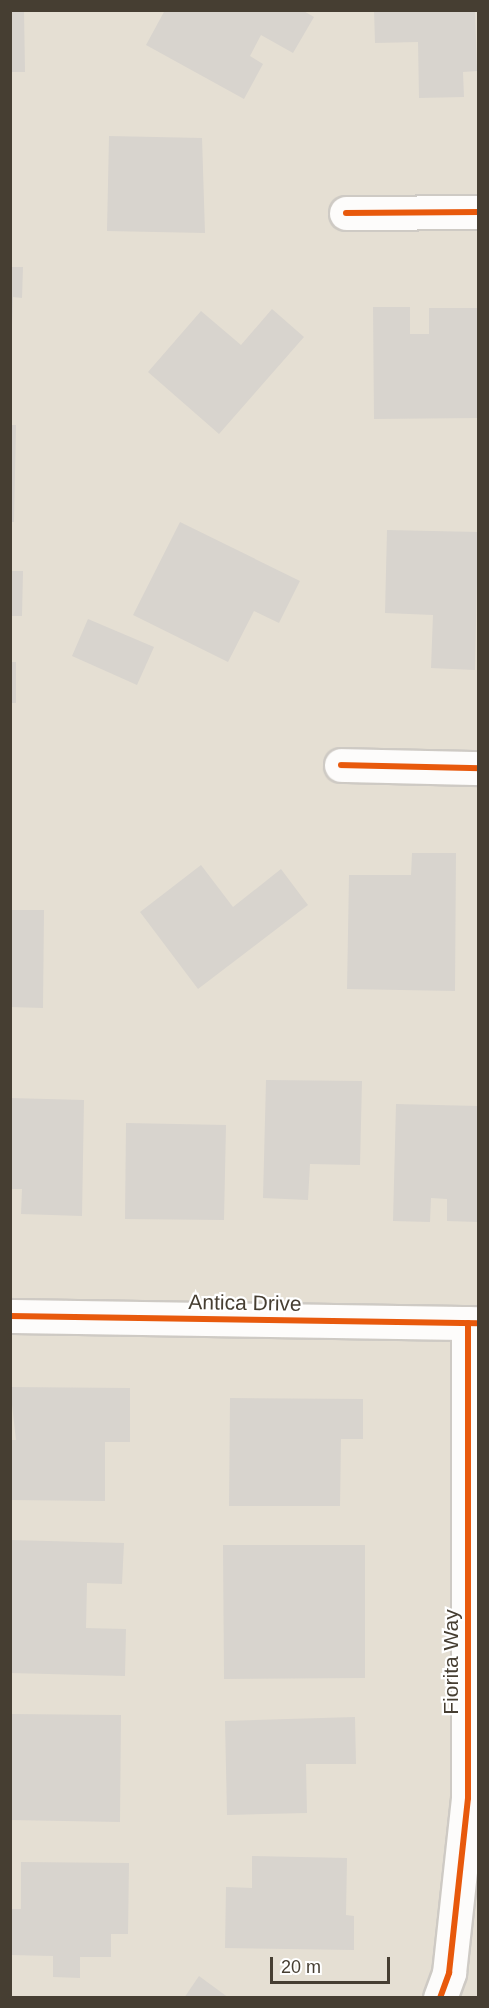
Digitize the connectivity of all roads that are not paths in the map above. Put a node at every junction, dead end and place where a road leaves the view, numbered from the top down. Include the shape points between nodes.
1 (478, 212) edge
2 (346, 213) dead end
3 (341, 765) dead end
4 (478, 768) edge
5 (10, 1316) edge
6 (473, 1323) edge
7 (440, 1998) edge

1 - 2 street
3 - 4 street
5 - 6 street, Antica Drive
6 - 7 street, Fiorita Way via 468,1798 449,1973

